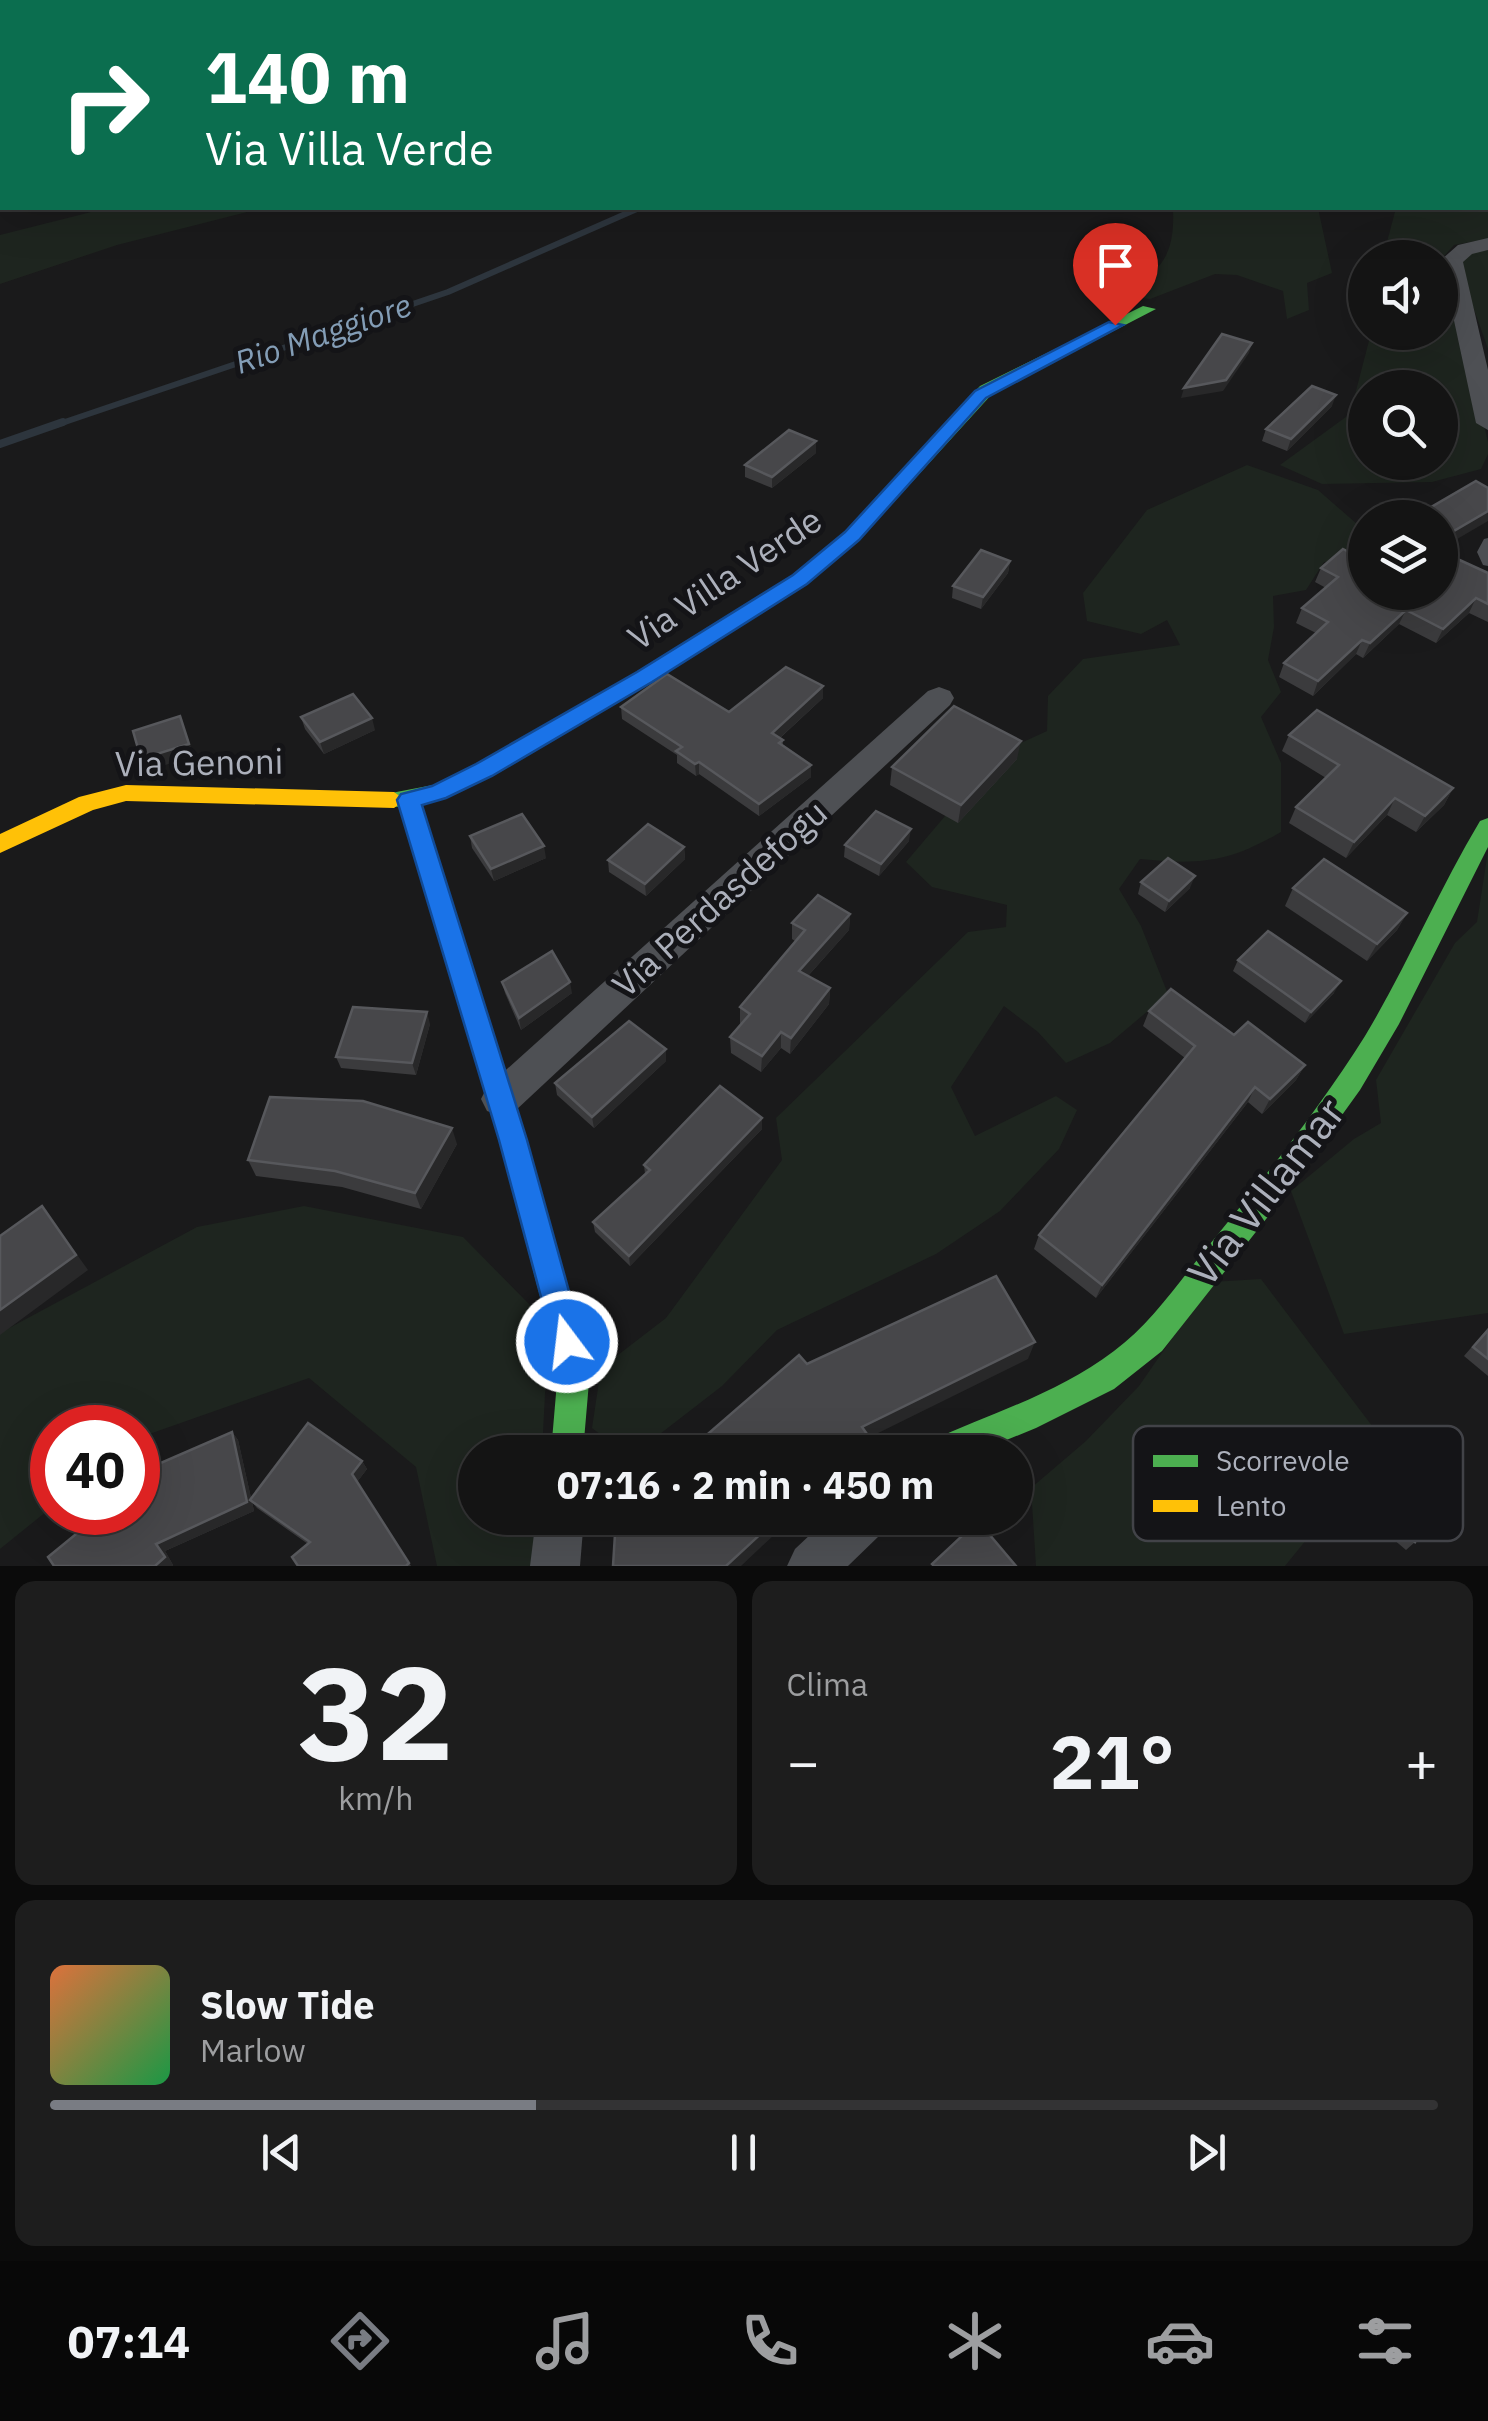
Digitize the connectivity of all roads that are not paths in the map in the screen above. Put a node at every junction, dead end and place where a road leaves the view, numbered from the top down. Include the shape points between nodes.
1 (1488, 244) edge
2 (1148, 309) dead end
3 (1488, 424) edge
4 (1488, 542) edge
5 (1488, 562) edge
6 (940, 698) dead end
7 (409, 800) junction
8 (1488, 826) edge
9 (0, 844) edge
10 (501, 1099) junction
11 (569, 1435) edge
12 (983, 1435) edge
13 (558, 1535) edge
14 (845, 1535) edge
15 (555, 1566) edge
16 (812, 1566) edge

1 - 3 street via 1460,251 1452,264
2 - 7 street, Via Villa Verde via 980,395 852,536 800,579 484,770
4 - 5 lane
6 - 10 street, Via Perdasdefogu
7 - 9 street, Via Genoni via 126,793 87,802
7 - 10 street
8 - 12 street, Via Villamar via 1344,1091 1151,1340 1093,1391
10 - 11 street via 570,1356
13 - 15 street
14 - 16 street

